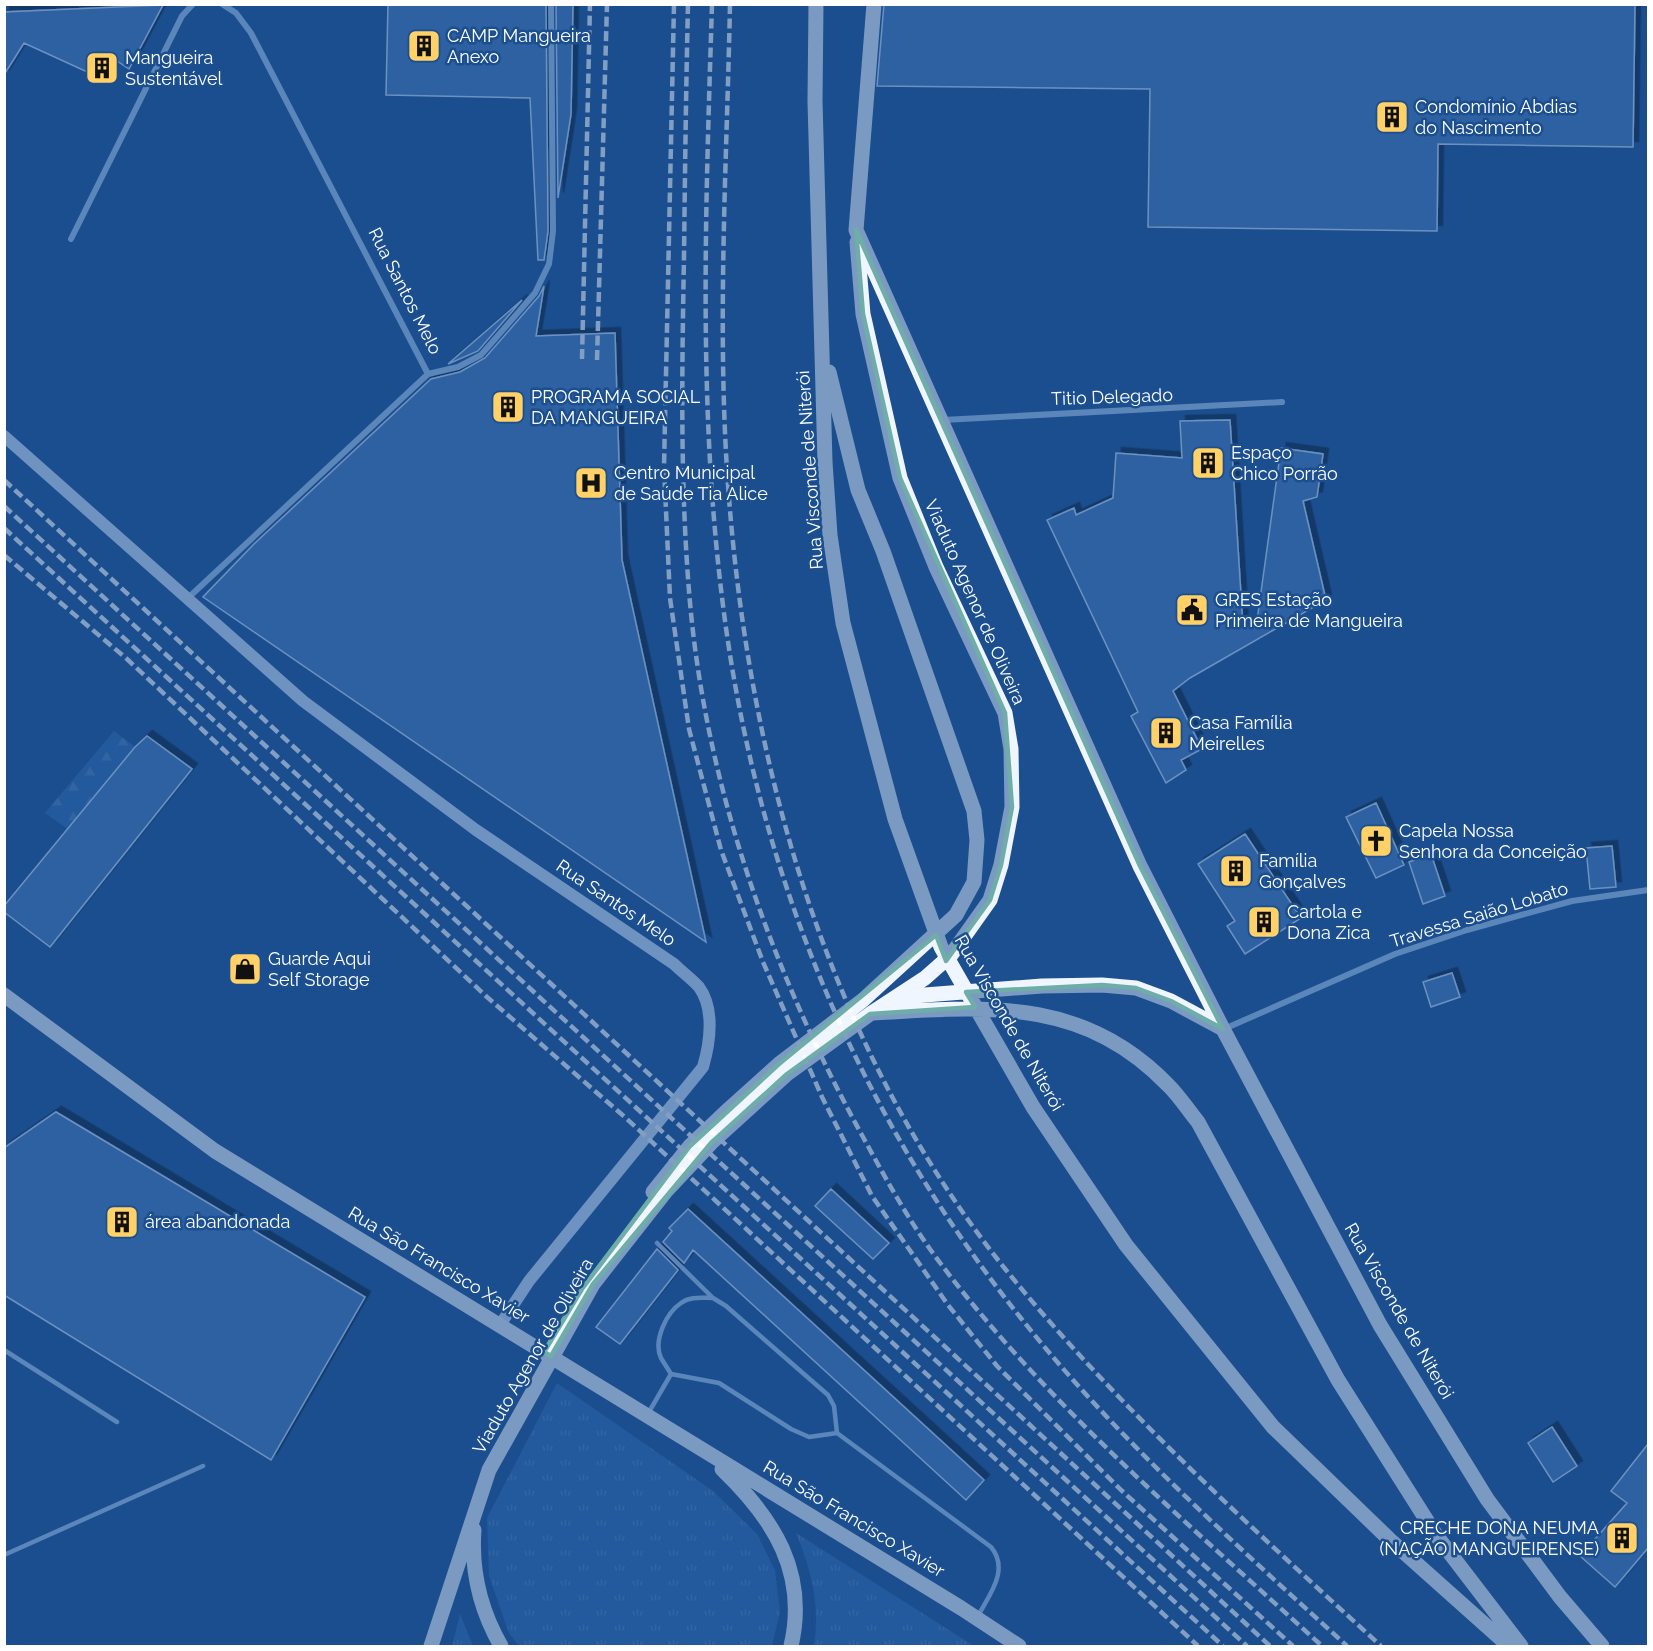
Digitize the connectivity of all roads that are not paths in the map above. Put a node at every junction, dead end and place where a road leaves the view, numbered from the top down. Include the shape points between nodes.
1 (193, 4) edge
2 (222, 4) edge
3 (551, 4) edge
4 (816, 4) edge
5 (874, 4) edge
6 (856, 230) junction
7 (71, 239) dead end
8 (822, 342) junction
9 (428, 374) junction
10 (1282, 402) dead end
11 (942, 420) junction
12 (4, 436) edge
13 (188, 598) junction
14 (1648, 890) edge
15 (4, 995) edge
16 (863, 1000) junction
17 (870, 1014) junction
18 (1223, 1029) junction
19 (657, 1243) dead end
20 (713, 1298) junction
21 (500, 1325) junction
22 (4, 1350) edge
23 (671, 1374) junction
24 (648, 1414) junction
25 (117, 1422) dead end
26 (837, 1432) junction
27 (701, 1448) junction
28 (203, 1466) dead end
29 (4, 1555) edge
30 (976, 1619) junction
31 (431, 1647) edge
32 (501, 1647) edge
33 (791, 1647) edge
34 (1019, 1647) edge
35 (1509, 1647) edge
36 (1521, 1647) edge
37 (1602, 1647) edge

1 - 7 street via 182,16
2 - 9 street, Rua Santos Melo via 236,13 251,33
3 - 9 street via 553,231 549,264 535,293 481,355 458,367
4 - 8 main road, Rua Visconde de Niterói
5 - 6 main road, Rua Visconde de Niterói
6 - 11 main road, Rua Visconde de Niterói
6 - 17 main road, Viaduto Agenor de Oliveira via 863,314 900,478 936,567 1005,713 1011,750 1012,807 990,900 966,938 925,978
8 - 16 main road, Viaduto Agenor de Oliveira via 858,490 965,780 977,840 974,882 957,915
8 - 35 main road, Rua Visconde de Niterói via 830,535 843,623 895,819 941,947 1033,1107 1126,1245 1266,1418 1389,1539
9 - 13 street, Rua Santos Melo
10 - 11 street, Titio Delegado
11 - 18 main road, Rua Visconde de Niterói via 1140,866
12 - 13 main road, Rua Santos Melo
13 - 21 main road, Rua Santos Melo via 303,701 476,830 674,964 700,988 708,1013 709,1044 703,1067 529,1281
14 - 18 street, Travessa Saião Lobato via 1572,901 1467,930 1395,954
15 - 21 main road, Rua São Francisco Xavier via 215,1151
16 - 18 main road via 1102,985 1136,988 1172,1001
16 - 32 main road, Viaduto Agenor de Oliveira via 779,1064 690,1146 582,1289 550,1341 489,1457 476,1499 473,1543 478,1592
17 - 31 main road, Viaduto Agenor de Oliveira via 787,1074 711,1143 666,1191 593,1284 489,1470
17 - 36 main road via 981,1007 1068,1021 1105,1036 1170,1086 1198,1122 1338,1380 1436,1535
18 - 37 main road, Rua Visconde de Niterói via 1380,1325 1487,1499
19 - 20 lane
20 - 23 lane via 680,1303 663,1326 660,1356
20 - 26 lane via 828,1395 834,1406
21 - 24 main road, Rua São Francisco Xavier
22 - 25 lane
23 - 24 lane
23 - 26 lane via 719,1383 809,1437
24 - 27 main road, Rua São Francisco Xavier
26 - 30 lane via 997,1554 1000,1566 996,1583
27 - 30 main road, Rua São Francisco Xavier
27 - 33 main road via 744,1490 775,1531 796,1594
28 - 29 lane
30 - 34 main road, Rua São Francisco Xavier

